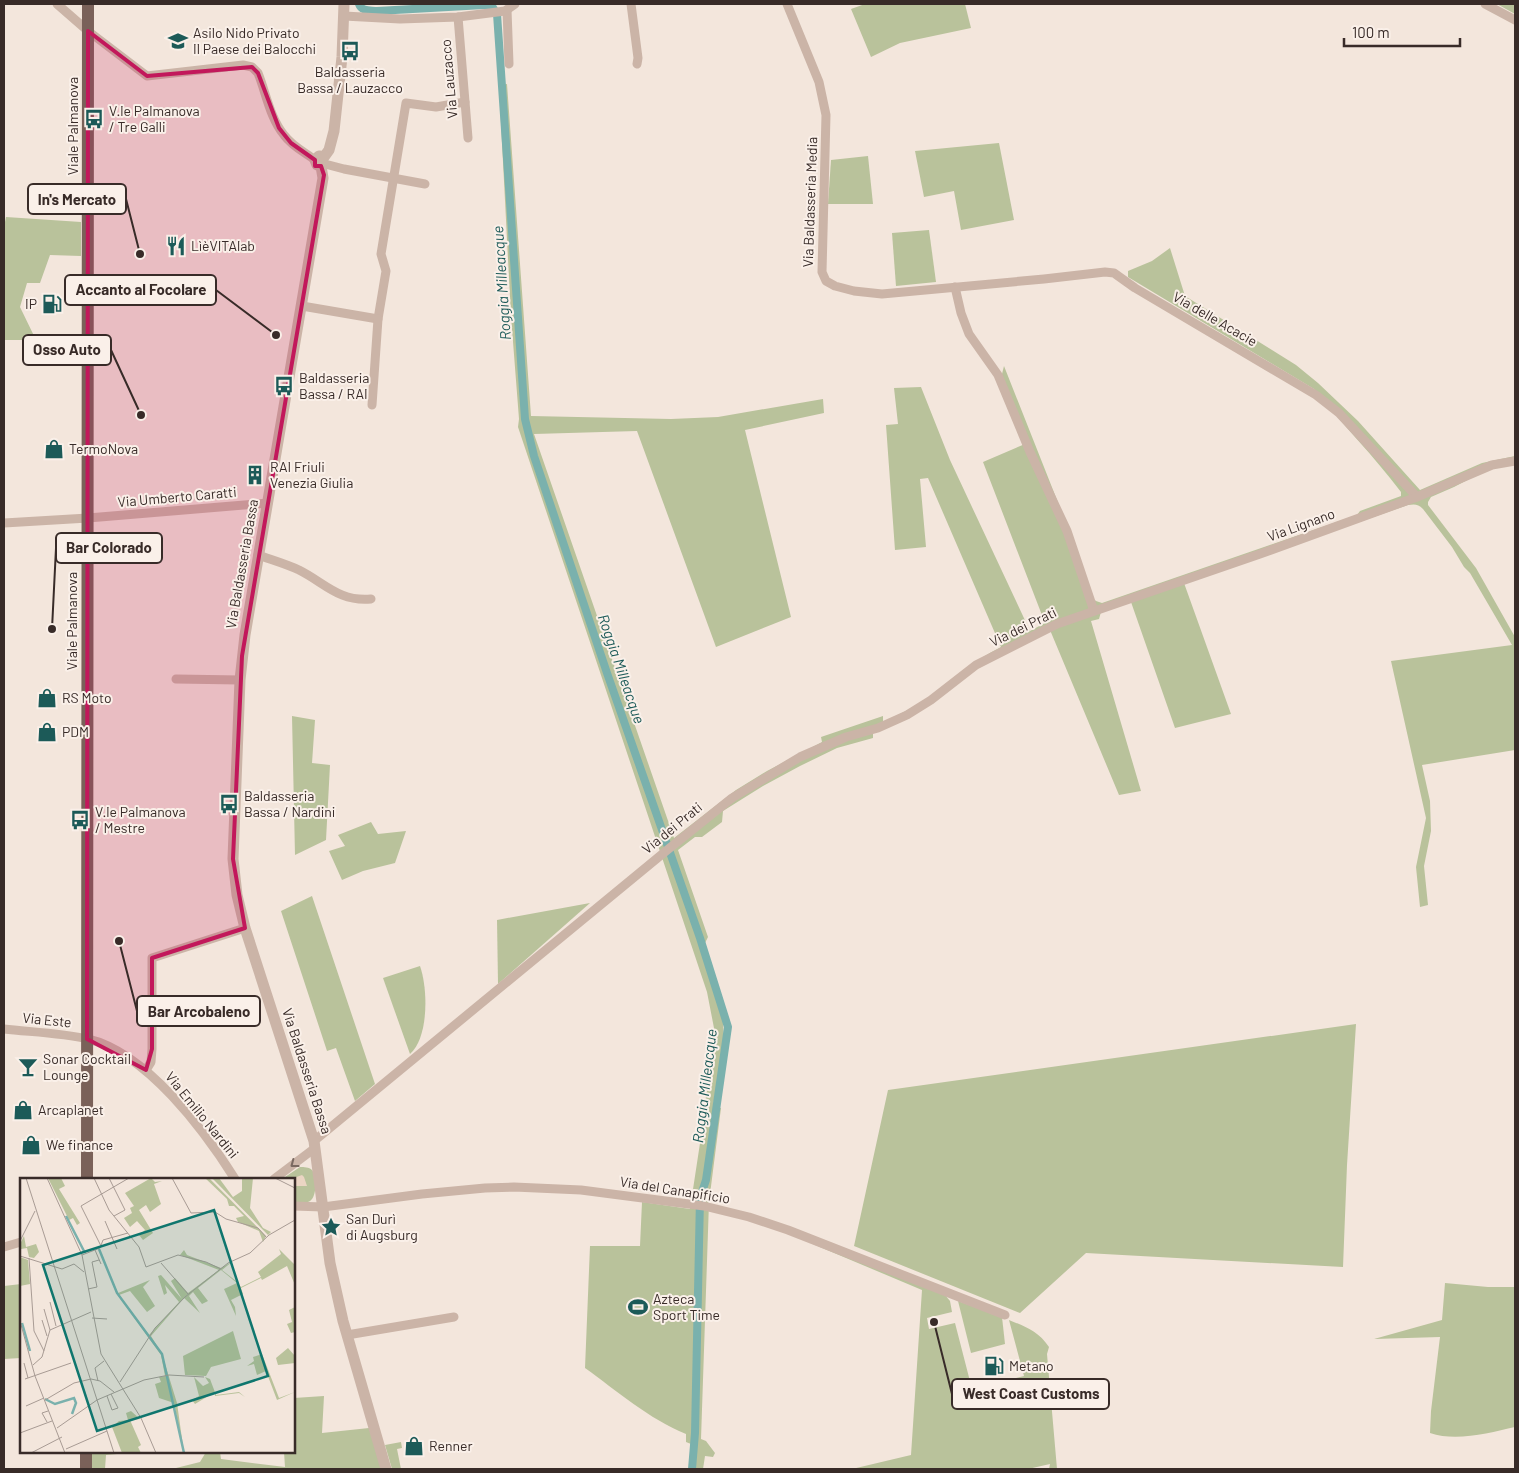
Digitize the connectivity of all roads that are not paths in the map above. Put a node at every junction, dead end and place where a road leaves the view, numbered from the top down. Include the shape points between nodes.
1 (57, 4) edge
2 (88, 4) edge
3 (344, 4) edge
4 (515, 4) edge
5 (632, 4) edge
6 (787, 4) edge
7 (1485, 4) edge
8 (504, 11) junction
9 (344, 16) junction
10 (458, 17) junction
11 (1515, 20) edge
12 (88, 31) junction
13 (509, 64) dead end
14 (637, 64) dead end
15 (465, 102) junction
16 (468, 138) dead end
17 (321, 162) junction
18 (392, 178) junction
19 (425, 184) dead end
20 (955, 287) junction
21 (302, 306) junction
22 (378, 319) junction
23 (372, 405) dead end
24 (1515, 461) edge
25 (1418, 497) junction
26 (268, 503) junction
27 (88, 518) junction
28 (4, 523) edge
29 (258, 555) junction
30 (370, 599) dead end
31 (1094, 611) junction
32 (176, 679) dead end
33 (240, 680) junction
34 (245, 928) junction
35 (4, 1030) edge
36 (87, 1039) junction
37 (146, 1070) junction
38 (314, 1145) junction
39 (87, 1178) edge
40 (234, 1178) edge
41 (275, 1178) edge
42 (295, 1206) edge
43 (323, 1207) junction
44 (20, 1242) edge
45 (4, 1247) edge
46 (1005, 1315) dead end
47 (454, 1317) dead end
48 (347, 1335) junction
49 (86, 1453) edge
50 (86, 1469) edge
51 (386, 1469) edge

1 - 12 street
2 - 12 main road, Viale Palmanova
3 - 9 street, Via Baldasseria Bassa
4 - 8 street
5 - 14 street
6 - 20 street, Via Baldasseria Media via 819,82 826,115 824,279 843,288 882,294
7 - 11 street
8 - 10 street
8 - 13 street
9 - 10 street via 400,19
9 - 17 street, Via Baldasseria Bassa via 334,131 331,146
10 - 15 street, Via Lauzacco
12 - 17 street via 146,76 243,65 252,67 258,72 279,128 291,142
12 - 27 main road, Viale Palmanova
15 - 16 street, Via Lauzacco
15 - 18 street via 436,107 406,103
17 - 18 street
17 - 21 street, Via Baldasseria Bassa via 324,178
18 - 19 street
18 - 22 street via 381,254 386,271
20 - 25 street, Via delle Acacie via 1114,273 1316,395 1339,413
20 - 31 street via 969,334 998,375 1067,531
21 - 22 street
21 - 26 street, Via Baldasseria Bassa
22 - 23 street
24 - 25 street, Via Lignano via 1492,465
25 - 31 street, Via Lignano
26 - 27 street, Via Umberto Caratti
26 - 29 street, Via Baldasseria Bassa
27 - 28 street, Via Umberto Caratti
27 - 36 main road, Viale Palmanova
29 - 30 street via 300,571 342,596
29 - 33 street, Via Baldasseria Bassa
31 - 38 street, Via dei Prati via 1057,624 976,665 906,715 800,757 732,798
32 - 33 street
33 - 34 street, Via Baldasseria Bassa via 233,859
34 - 37 street, Via Emilio Nardini via 152,958 152,1049 151,1062
34 - 38 street, Via Baldasseria Bassa
35 - 36 street, Via Este
36 - 37 street, Via Emilio Nardini via 116,1051
36 - 39 main road, Viale Palmanova
37 - 40 street, Via Emilio Nardini via 196,1125
38 -> 41 street, Via dei Prati
38 - 43 street, Via Baldasseria Bassa
42 - 43 street, Via del Canapificio
43 - 46 street, Via del Canapificio via 422,1194 514,1187 581,1190 704,1206 788,1230
43 - 48 street, Via Baldasseria Bassa via 330,1263
44 - 45 street
47 - 48 street
48 - 51 street, Via Baldasseria Bassa
49 - 50 main road

